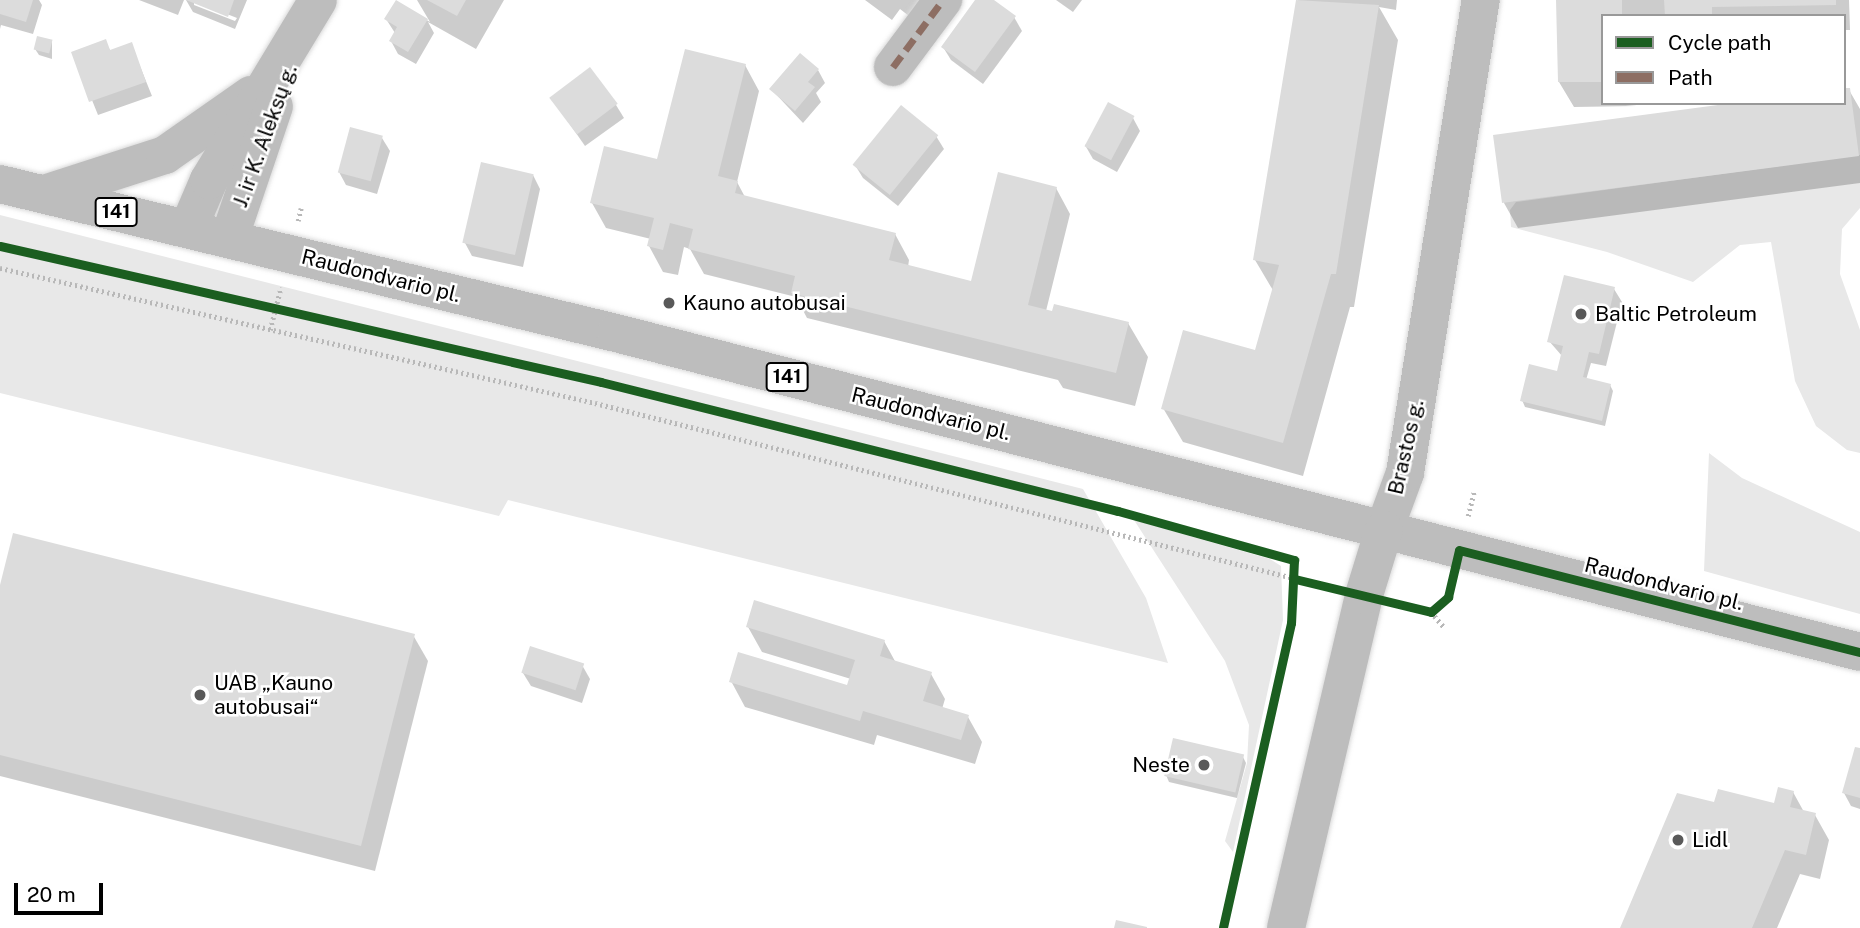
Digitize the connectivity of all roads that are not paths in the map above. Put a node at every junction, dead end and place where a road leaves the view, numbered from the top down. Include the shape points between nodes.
1 (943, 0) edge
2 (1481, 0) edge
3 (310, 16) edge
4 (893, 67) dead end
5 (270, 81) junction
6 (0, 184) edge
7 (44, 194) junction
8 (188, 229) junction
9 (229, 239) junction
10 (1384, 530) junction
11 (1860, 652) edge
12 (1286, 928) edge

1 - 4 main road
2 - 10 main road, Brastos g. via 1405,473
3 - 5 main road, J. ir K. Aleksų g.
3 - 9 main road, J. ir K. Aleksų g.
5 - 7 main road, J. ir K. Aleksų g. via 207,130 165,155
5 - 8 main road, J. ir K. Aleksų g. via 209,180
6 - 7 main road, Raudondvario pl. / 141
7 - 8 main road, Raudondvario pl. / 141
8 - 9 main road, Raudondvario pl. / 141
9 - 10 main road, Raudondvario pl. / 141 via 616,332
10 - 11 main road, Raudondvario pl. / 141
10 - 12 main road, Brastos g. via 1364,595

